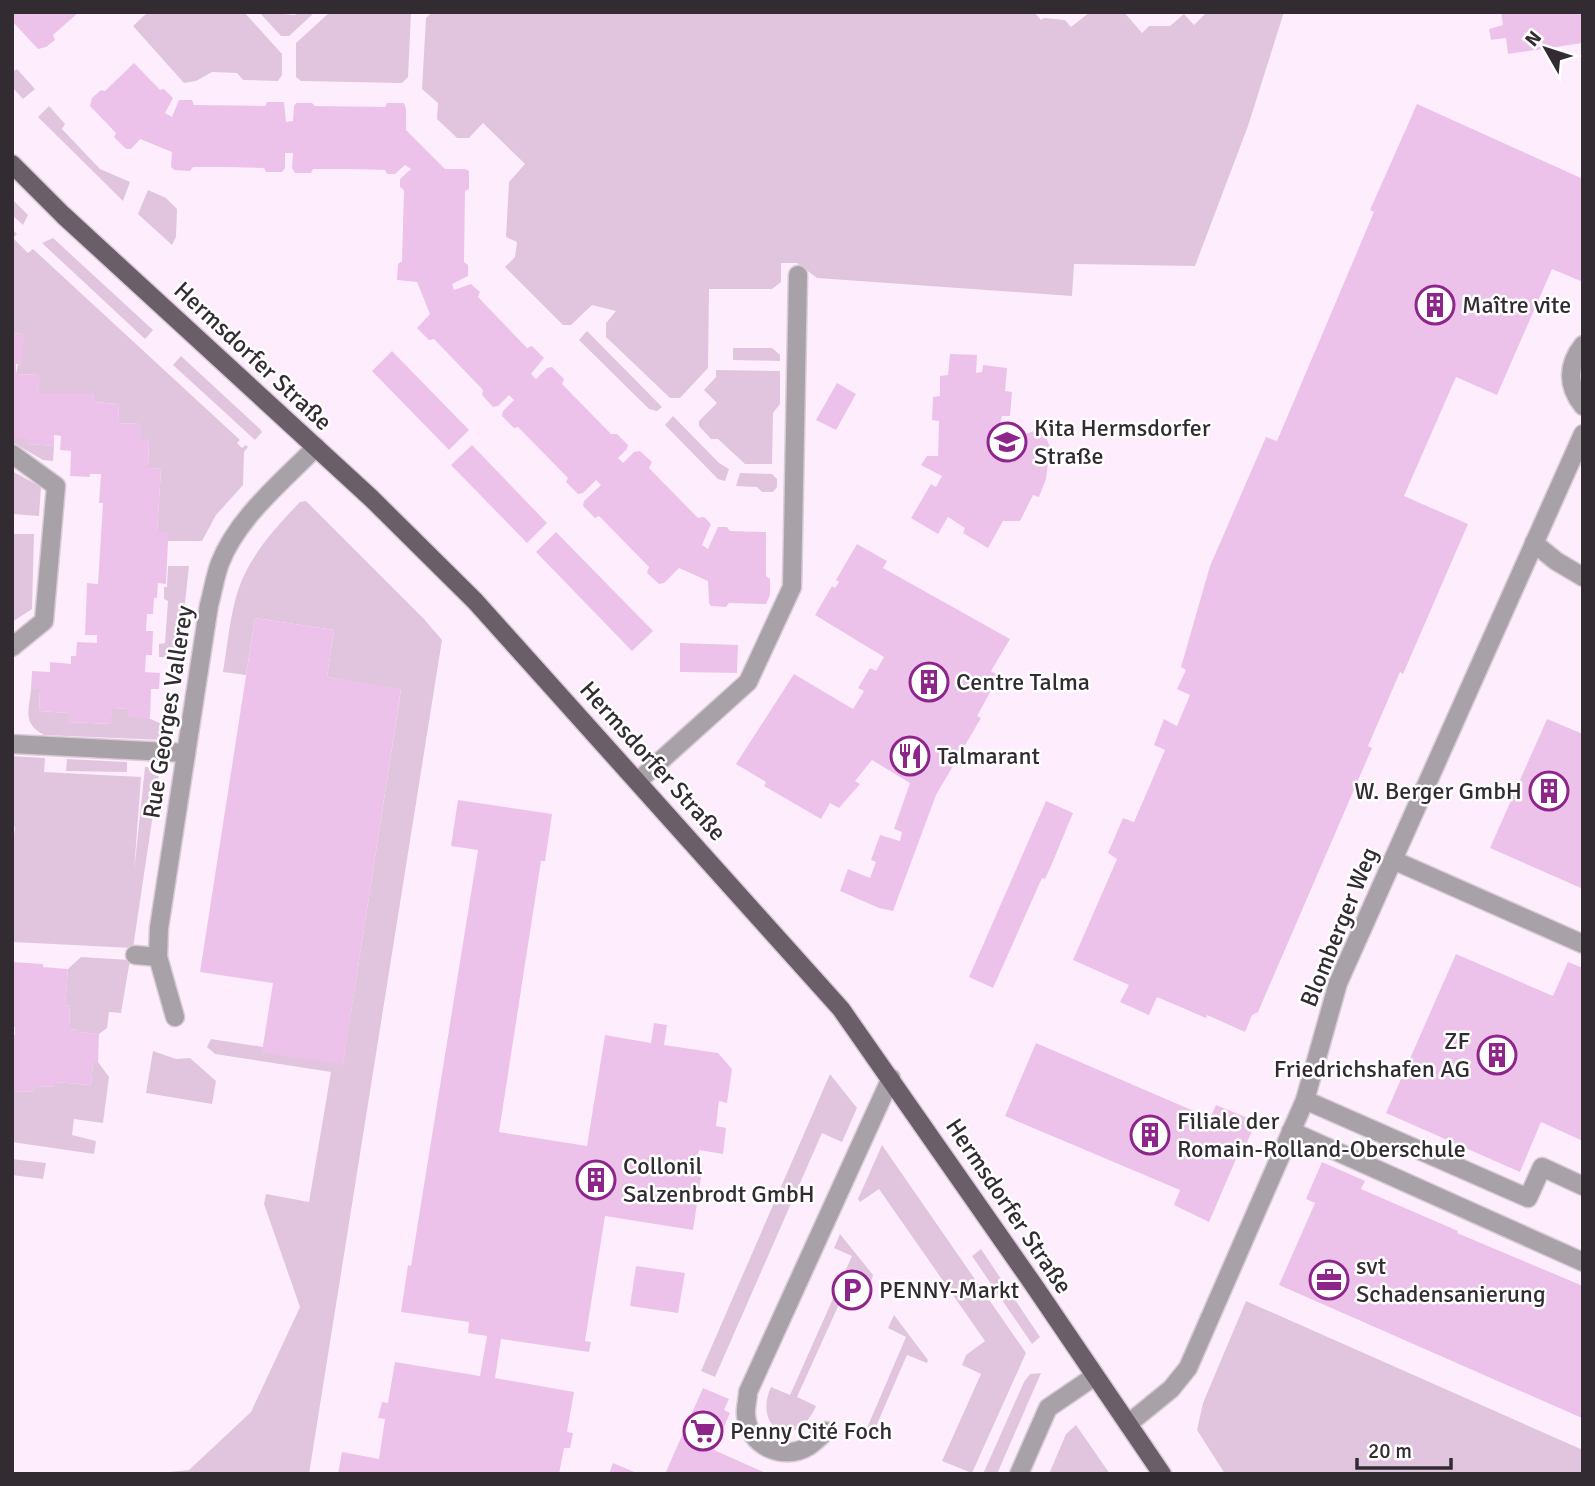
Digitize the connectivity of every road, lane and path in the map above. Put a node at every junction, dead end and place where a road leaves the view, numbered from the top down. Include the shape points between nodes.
1 (12, 164) edge
2 (798, 275) dead end
3 (1583, 345) edge
4 (1583, 406) edge
5 (1583, 435) edge
6 (316, 447) junction
7 (12, 454) edge
8 (1534, 543) junction
9 (1583, 577) edge
10 (12, 648) edge
11 (15, 739) edge
12 (186, 753) junction
13 (639, 781) junction
14 (1393, 860) junction
15 (1583, 944) edge
16 (135, 955) dead end
17 (158, 957) junction
18 (175, 1017) dead end
19 (891, 1078) junction
20 (1305, 1100) junction
21 (1291, 1131) junction
22 (1583, 1186) edge
23 (1583, 1262) edge
24 (1095, 1376) junction
25 (1128, 1424) junction
26 (826, 1431) dead end
27 (1019, 1474) edge
28 (1162, 1474) edge

1 - 6 main road, Hermsdorfer Straße
2 - 13 street via 792,586 748,682
3 - 4 street via 1575,354 1570,380
5 - 8 street, Blomberger Weg
6 - 12 street, Rue Georges Vallerey via 251,515 220,564 209,605
6 - 13 main road, Hermsdorfer Straße via 475,601
7 - 10 street via 56,486 44,621
8 - 9 street
8 - 14 street, Blomberger Weg
11 - 12 street
12 - 17 street, Rue Georges Vallerey
13 - 19 main road, Hermsdorfer Straße via 841,1009
14 - 15 street
14 - 20 street, Blomberger Weg via 1338,983
16 - 17 street
17 - 18 street, Rue Georges Vallerey
19 - 24 main road, Hermsdorfer Straße
19 - 26 street via 748,1392 745,1414 751,1435 768,1450 788,1453 808,1447
20 - 21 street, Blomberger Weg
20 - 22 street via 1528,1198 1542,1167
21 - 23 street
21 - 25 street, Blomberger Weg via 1188,1368 1171,1390
24 - 25 main road, Hermsdorfer Straße
24 - 27 street via 1048,1408
25 - 28 main road, Hermsdorfer Straße

